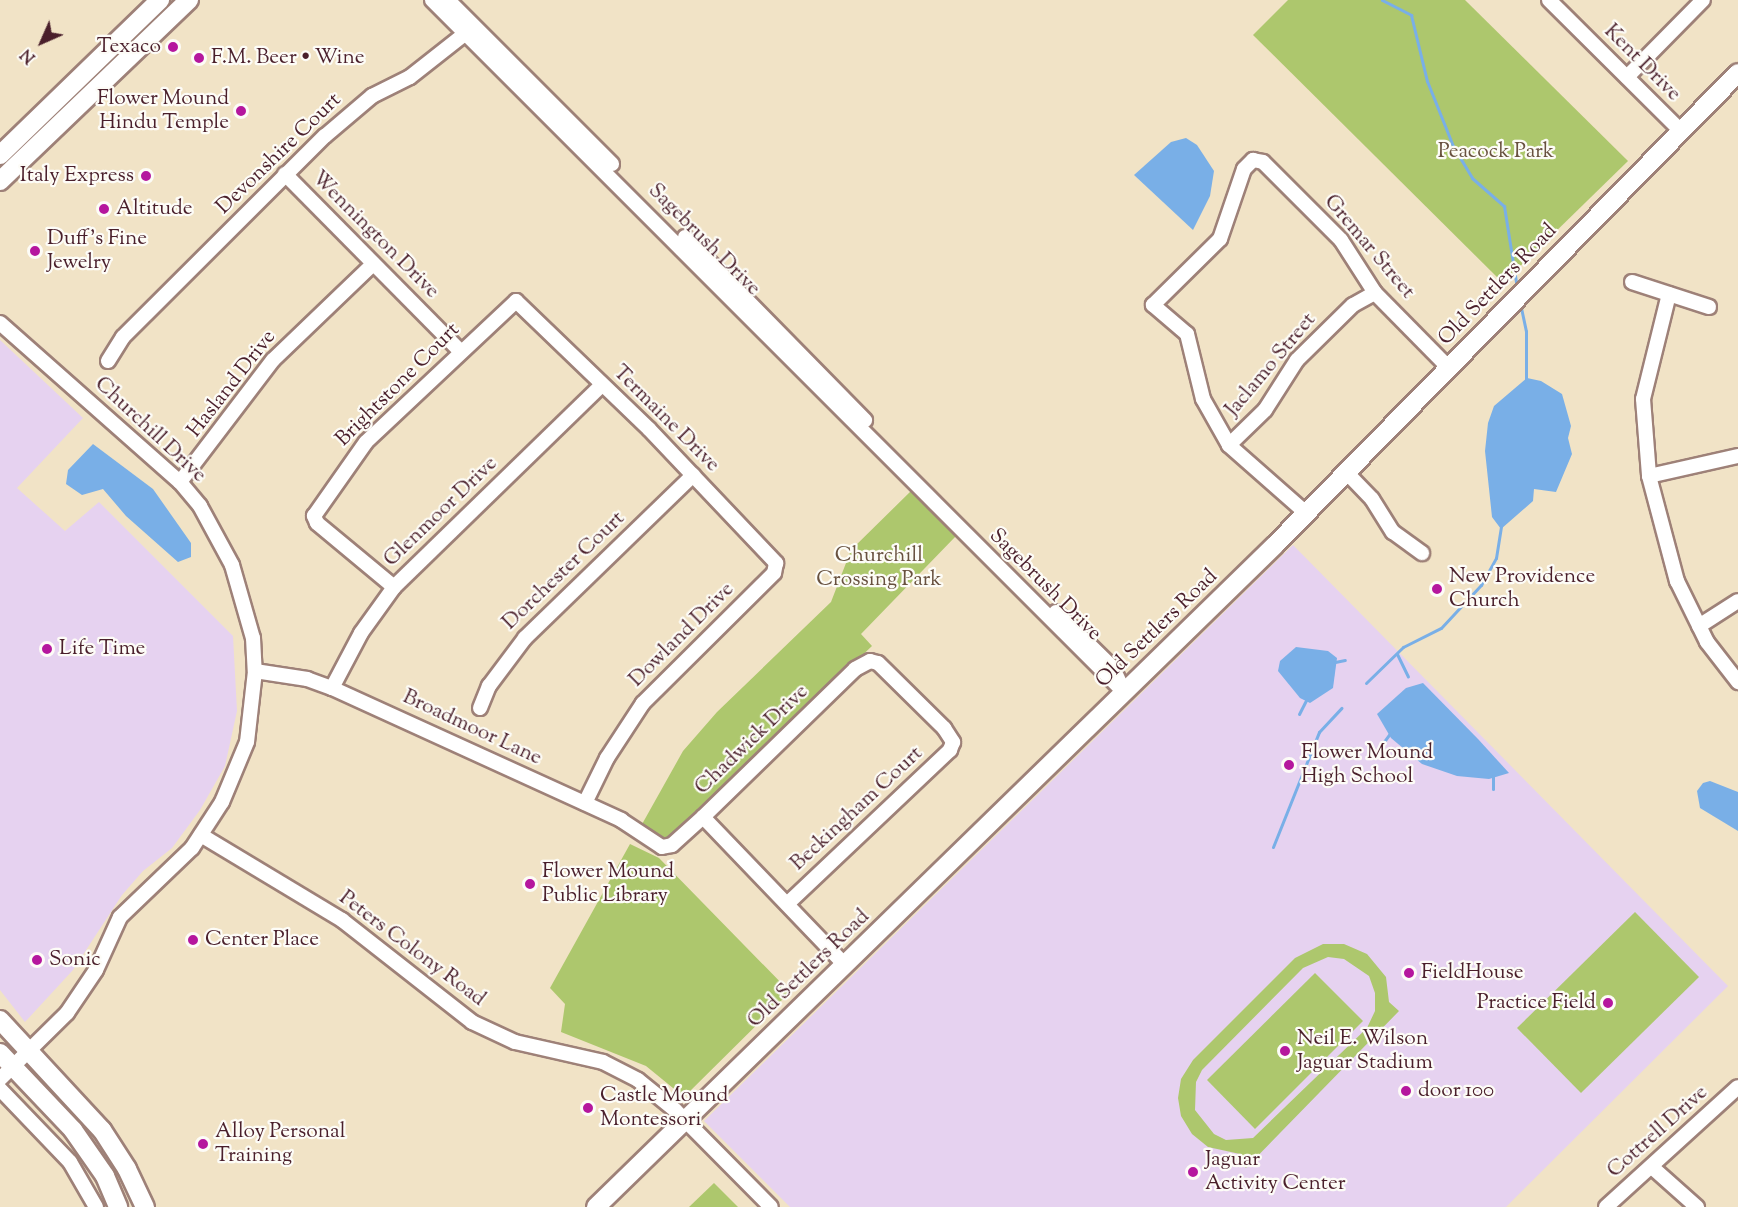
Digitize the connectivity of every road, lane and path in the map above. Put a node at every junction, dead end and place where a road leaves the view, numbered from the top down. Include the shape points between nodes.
1 (160, 0) edge
2 (189, 0) edge
3 (432, 0) edge
4 (448, 0) edge
5 (1549, 0) edge
6 (1703, 0) edge
7 (470, 29) junction
8 (116, 43) junction
9 (128, 58) junction
10 (1738, 73) edge
11 (1627, 77) junction
12 (1681, 131) junction
13 (0, 155) edge
14 (285, 174) junction
15 (0, 181) edge
16 (373, 264) junction
17 (1632, 282) dead end
18 (1375, 293) junction
19 (1669, 294) junction
20 (1709, 307) dead end
21 (523, 308) joint
22 (0, 322) edge
23 (460, 351) junction
24 (108, 361) dead end
25 (1449, 368) junction
26 (602, 385) junction
27 (1229, 445) junction
28 (1738, 456) edge
29 (1346, 472) junction
30 (693, 475) junction
31 (1649, 476) junction
32 (180, 482) junction
33 (1306, 513) junction
34 (1422, 553) dead end
35 (776, 563) joint
36 (394, 587) junction
37 (1738, 601) edge
38 (1699, 626) junction
39 (870, 661) joint
40 (255, 671) junction
41 (1738, 682) edge
42 (332, 688) junction
43 (1124, 692) junction
44 (480, 708) dead end
45 (585, 803) junction
46 (703, 817) junction
47 (201, 835) junction
48 (662, 848) joint
49 (787, 904) junction
50 (845, 964) junction
51 (0, 1020) edge
52 (29, 1050) junction
53 (0, 1053) edge
54 (6, 1073) edge
55 (1738, 1087) edge
56 (0, 1089) edge
57 (686, 1120) junction
58 (1653, 1168) junction
59 (96, 1207) edge
60 (118, 1207) edge
61 (145, 1207) edge
62 (596, 1207) edge
63 (771, 1207) edge
64 (1606, 1207) edge
65 (1697, 1207) edge

1 - 8 main road
2 - 9 main road
3 - 7 street, Sagebrush Drive
4 - 7 street, Sagebrush Drive
5 - 11 street, Kent Drive
6 - 11 street
7 - 14 street, Devonshire Court via 410,77 357,109
7 - 43 street, Sagebrush Drive via 862,424 1113,668
8 - 9 main road
8 - 13 main road
9 - 15 main road
10 - 12 main road, Old Settlers Road
11 - 12 street, Kent Drive
12 - 25 main road, Old Settlers Road
14 - 16 street, Wennington Drive
14 - 24 street, Devonshire Court via 123,337
16 - 23 street, Wennington Drive
16 - 32 street, Hasland Drive via 273,360
17 - 19 street
18 - 25 street, Gremar Street
18 - 27 street, Jaclamo Street via 1353,305 1297,360 1265,410
18 - 27 street, Gremar Street via 1341,240 1263,162 1253,160 1244,169 1220,239 1153,305 1187,334 1203,399
19 - 20 street
19 - 31 street via 1643,399
21 - 23 street, Brightstone Court via 516,301
21 - 26 street, Termaine Drive
22 - 32 street, Churchill Drive
23 - 36 street, Brightstone Court via 366,442 314,516 317,523
25 - 29 main road, Old Settlers Road
26 - 30 street, Termaine Drive
26 - 36 street, Glenmoor Drive
27 - 33 street
28 - 31 street
29 - 33 main road, Old Settlers Road
29 - 34 street via 1372,499 1393,532
30 - 35 street, Termaine Drive
30 - 44 street, Dorchester Court via 525,638 494,679
31 - 38 street via 1666,548
32 - 40 street, Churchill Drive via 200,506 232,565 253,638
33 - 43 main road, Old Settlers Road
35 - 45 street, Dowland Drive via 774,573 643,703 607,758
36 - 42 street, Glenmoor Drive via 361,633
37 - 38 street
38 - 41 street
39 - 46 street, Chadwick Drive via 855,669
39 - 49 street, Beckingham Court via 878,663 944,728 953,742 950,750
40 - 42 street, Broadmoor Lane via 307,679
40 - 47 street, Churchill Drive via 247,742 222,802
42 - 45 street, Broadmoor Lane
43 - 50 main road, Old Settlers Road
45 - 48 street, Broadmoor Lane via 630,825
46 - 48 street, Chadwick Drive via 672,845
46 - 49 street
47 - 52 street, Churchill Drive via 120,917 89,982 67,1013
47 - 57 street, Peters Colony Road via 342,920 472,1022 515,1042 616,1068 651,1089
49 - 50 street
50 - 57 main road, Old Settlers Road
51 - 52 main road
52 - 54 street, Churchill Drive
52 - 61 main road via 102,1130
53 - 54 main road
54 - 60 main road via 73,1130 105,1176
55 - 58 street, Cottrell Drive
56 - 59 street via 69,1162
57 - 62 main road, Old Settlers Road
57 - 63 street, Peters Colony Road
58 - 64 street, Cottrell Drive
58 - 65 street

